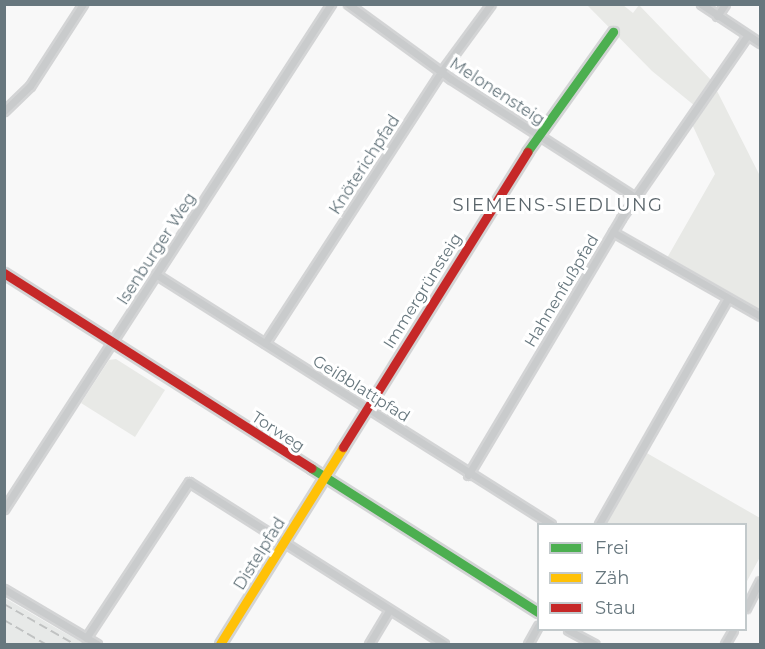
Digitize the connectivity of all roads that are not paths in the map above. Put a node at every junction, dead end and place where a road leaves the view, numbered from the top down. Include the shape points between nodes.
1 (83, 4) edge
2 (331, 4) edge
3 (348, 4) edge
4 (491, 4) edge
5 (701, 4) edge
6 (724, 4) edge
7 (717, 16) junction
8 (613, 32) dead end
9 (747, 36) junction
10 (760, 43) edge
11 (441, 72) junction
12 (4, 111) edge
13 (537, 134) junction
14 (635, 196) junction
15 (613, 232) junction
16 (4, 273) edge
17 (157, 275) junction
18 (728, 298) junction
19 (760, 316) edge
20 (112, 343) junction
21 (265, 344) junction
22 (367, 411) junction
23 (468, 475) junction
24 (325, 480) junction
25 (4, 509) edge
26 (548, 523) edge
27 (600, 523) edge
28 (284, 546) junction
29 (760, 581) edge
30 (4, 590) edge
31 (747, 606) edge
32 (389, 611) junction
33 (537, 611) edge
34 (537, 628) edge
35 (570, 631) edge
36 (732, 631) edge
37 (86, 638) junction
38 (97, 645) edge
39 (220, 645) edge
40 (369, 645) edge
41 (444, 645) edge
42 (528, 645) edge
43 (594, 645) edge
44 (725, 645) edge

1 - 12 street via 30,86
2 - 17 street, Isenburger Weg
3 - 11 street, Melonensteig
4 - 11 street, Knöterichpfad
5 - 7 street
6 - 7 street
7 - 9 street
8 - 13 street, Immergrünsteig
9 - 10 street
9 - 14 street, Hahnenfußpfad
11 - 13 street, Melonensteig
11 - 21 street, Knöterichpfad
13 - 14 street, Melonensteig
13 - 22 street, Immergrünsteig
14 - 15 street, Hahnenfußpfad
15 - 18 street
15 - 23 street, Hahnenfußpfad
16 - 20 street, Torweg
17 - 20 street, Isenburger Weg
17 - 21 street, Geißblattpfad
18 - 19 street
18 - 27 street
20 - 24 street, Torweg
20 - 25 street, Isenburger Weg
21 - 22 street, Geißblattpfad
22 - 23 street, Geißblattpfad
22 - 24 street, Immergrünsteig
23 - 26 street, Geißblattpfad
24 - 28 street, Distelpfad
24 - 33 street, Torweg
28 - 32 street
28 - 37 street via 189,482
28 - 39 street, Distelpfad
29 - 31 street
30 - 37 street
32 - 40 street
32 - 41 street
34 - 42 street
35 - 43 street
36 - 44 street
37 - 38 street

